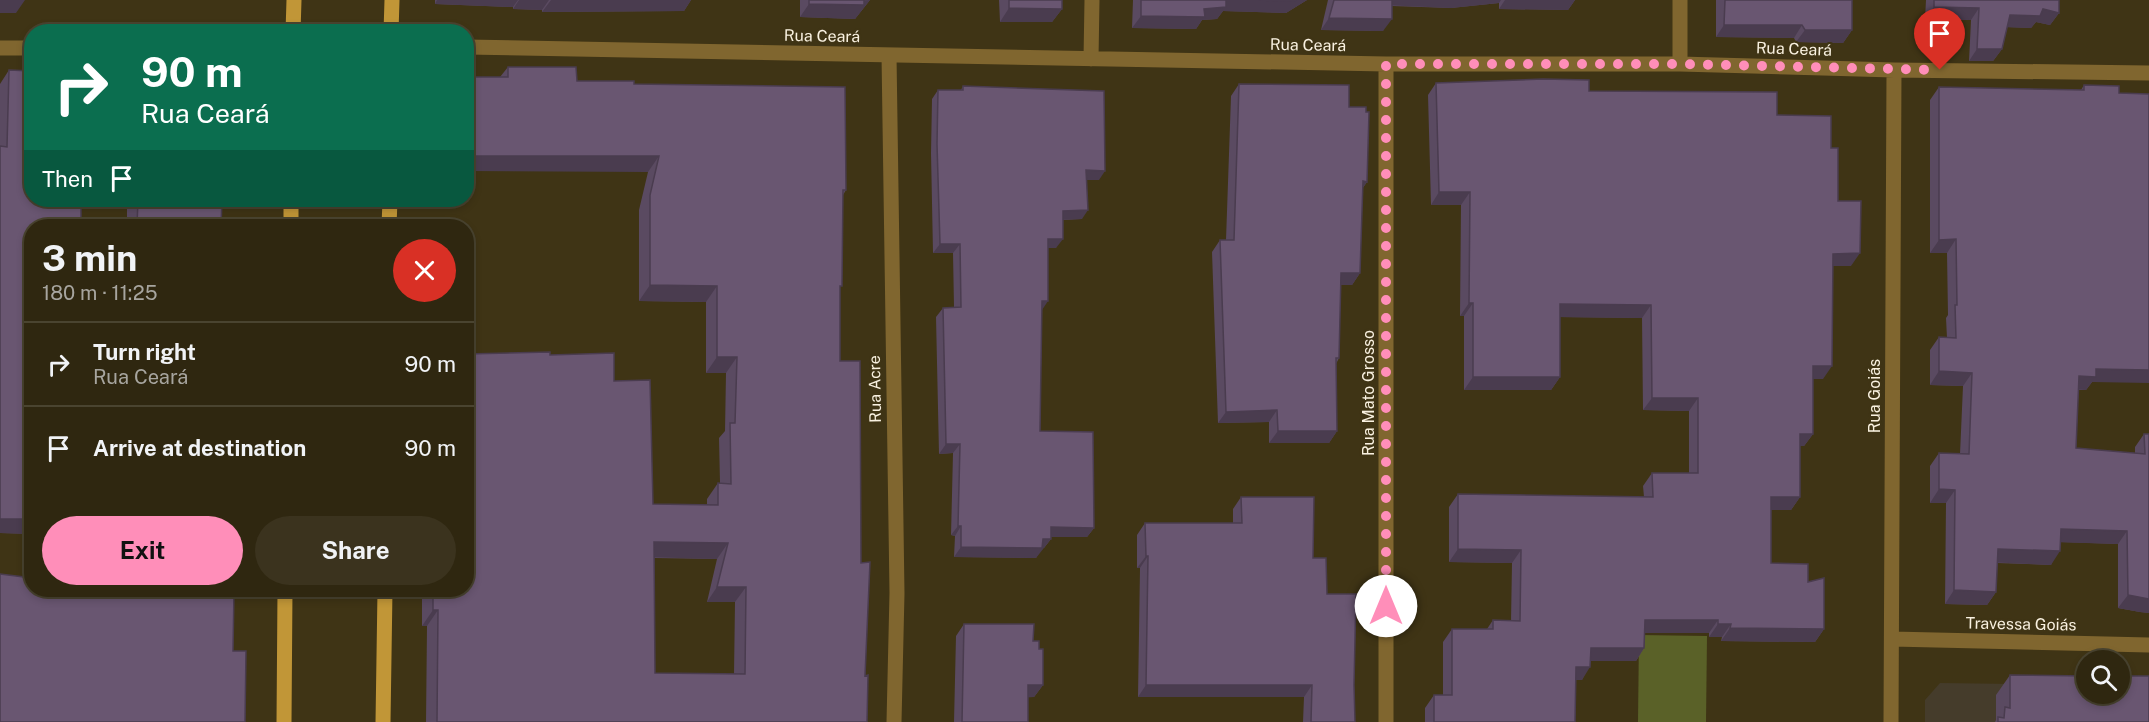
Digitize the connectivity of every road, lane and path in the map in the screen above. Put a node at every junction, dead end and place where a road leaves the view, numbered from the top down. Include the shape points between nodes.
1 (294, 0) edge
2 (392, 0) edge
3 (1092, 0) edge
4 (1680, 0) edge
5 (293, 24) edge
6 (391, 24) edge
7 (474, 47) edge
8 (0, 48) edge
9 (24, 48) edge
10 (889, 55) junction
11 (1091, 59) junction
12 (1386, 64) junction
13 (1680, 64) junction
14 (1894, 70) junction
15 (2149, 73) edge
16 (285, 597) edge
17 (385, 597) edge
18 (1892, 639) junction
19 (2149, 645) edge
20 (284, 722) edge
21 (383, 722) edge
22 (894, 722) edge
23 (1386, 722) edge
24 (1891, 722) edge

1 - 5 main road
2 - 6 main road
3 - 11 street
4 - 13 street
7 - 10 street, Rua Ceará
8 - 9 street
10 - 11 street, Rua Ceará
10 - 22 street, Rua Acre via 897,593
11 - 12 street, Rua Ceará
12 - 13 street, Rua Ceará
12 - 23 street, Rua Mato Grosso
13 - 14 street, Rua Ceará
14 - 15 street, Rua Ceará
14 - 18 street, Rua Goiás
16 - 20 main road
17 - 21 main road
18 - 19 street, Travessa Goiás
18 - 24 street, Rua Goiás

